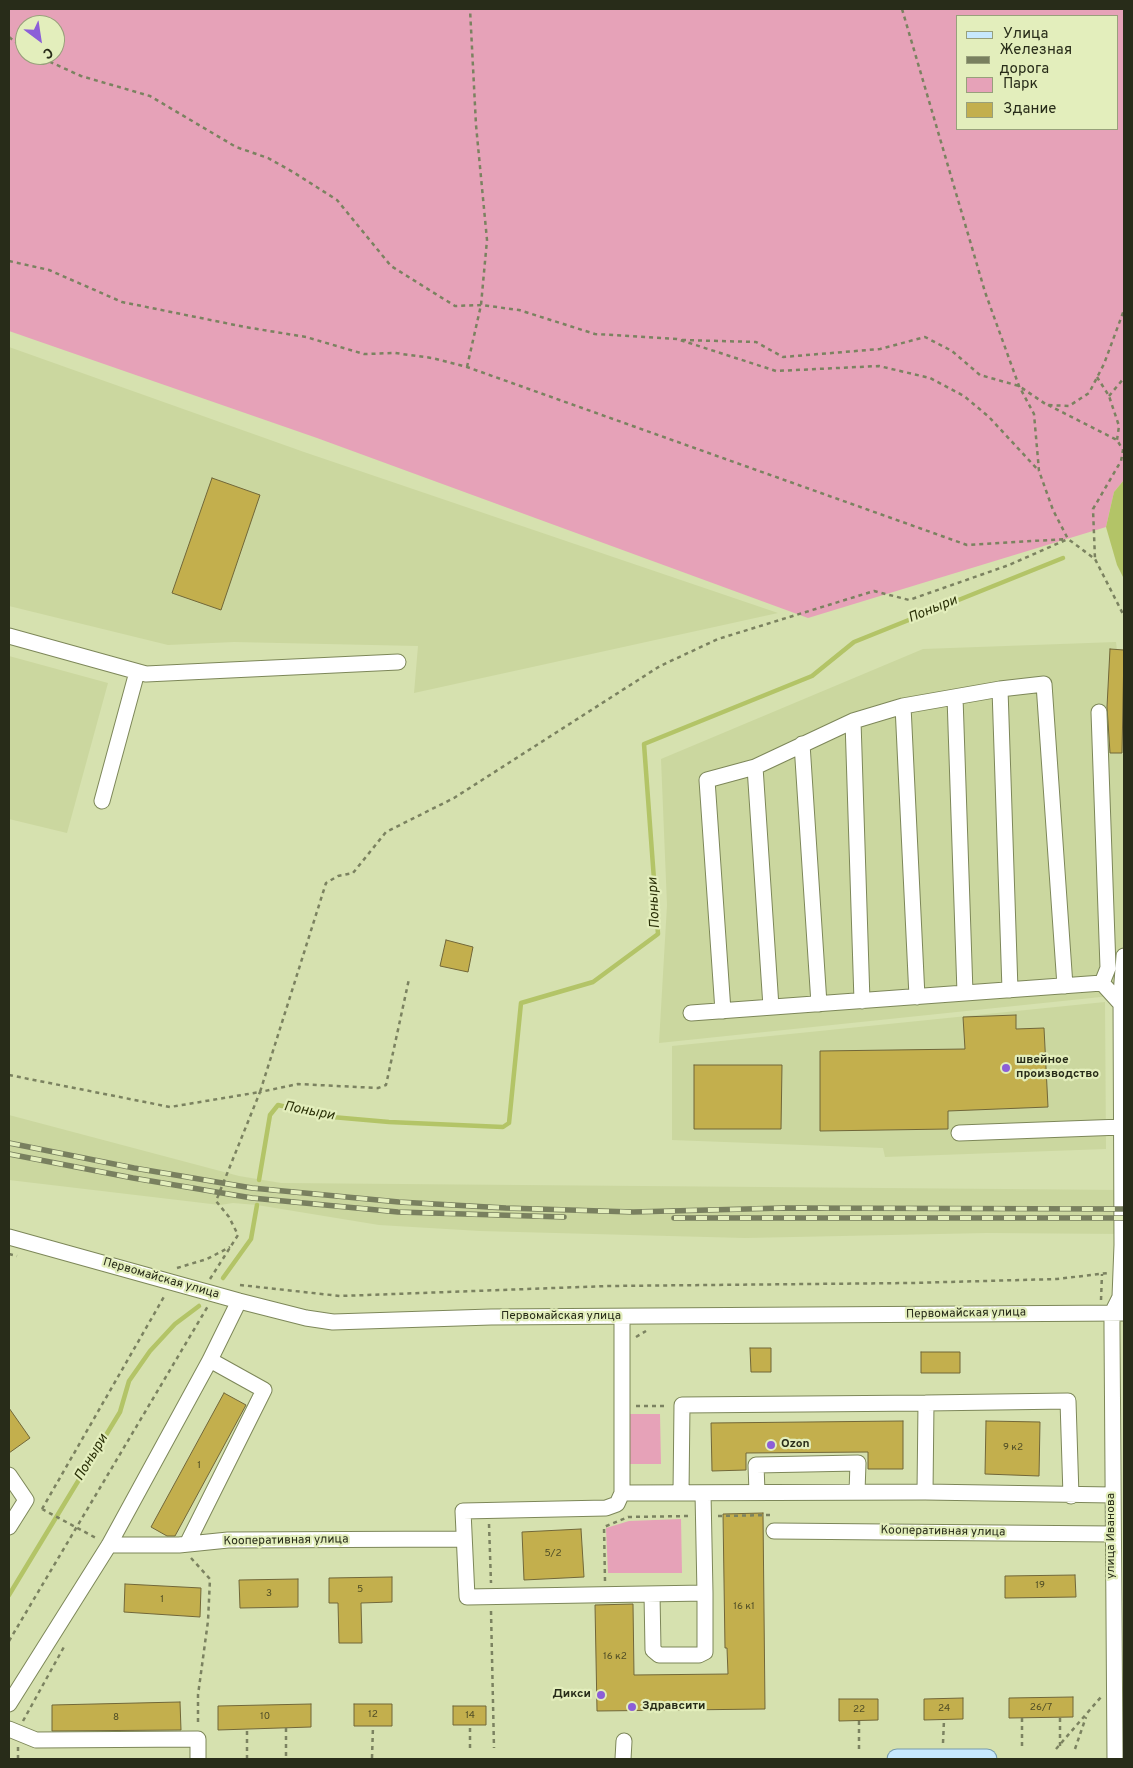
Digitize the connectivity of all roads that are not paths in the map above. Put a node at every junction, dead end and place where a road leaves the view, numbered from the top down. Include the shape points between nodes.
1 (9, 636) edge
2 (398, 662) dead end
3 (137, 672) junction
4 (1000, 689) junction
5 (955, 697) junction
6 (904, 706) junction
7 (1099, 712) dead end
8 (853, 721) junction
9 (802, 744) junction
10 (755, 767) junction
11 (102, 801) dead end
12 (1124, 956) edge
13 (1102, 983) junction
14 (1065, 986) junction
15 (1010, 990) junction
16 (965, 993) junction
17 (917, 997) junction
18 (862, 1001) junction
19 (819, 1004) junction
20 (1121, 1004) junction
21 (771, 1007) junction
22 (724, 1011) junction
23 (691, 1013) dead end
24 (1122, 1126) junction
25 (959, 1133) dead end
26 (1123, 1171) edge
27 (9, 1236) edge
28 (239, 1301) junction
29 (1112, 1311) edge
30 (622, 1317) junction
31 (210, 1360) junction
32 (1118, 1395) edge
33 (926, 1403) junction
34 (9, 1475) edge
35 (757, 1492) junction
36 (857, 1492) junction
37 (925, 1492) junction
38 (622, 1493) junction
39 (681, 1493) junction
40 (703, 1493) junction
41 (1112, 1495) junction
42 (1071, 1496) junction
43 (9, 1527) edge
44 (1116, 1530) edge
45 (774, 1531) dead end
46 (464, 1539) junction
47 (183, 1544) junction
48 (109, 1545) junction
49 (705, 1593) junction
50 (652, 1594) junction
51 (1118, 1622) edge
52 (9, 1704) edge
53 (9, 1729) edge
54 (624, 1741) dead end
55 (198, 1759) edge
56 (623, 1759) edge
57 (897, 1759) edge
58 (987, 1759) edge
59 (1115, 1759) edge

1 - 3 street
2 - 3 street
3 - 11 street
4 - 5 street
4 - 14 street via 1044,684
4 - 15 street
5 - 6 street
5 - 16 street
6 - 8 street
6 - 17 street
7 - 13 street via 1108,968
8 - 9 street
8 - 18 street
9 - 10 street
9 - 19 street
10 - 21 street
10 - 22 street via 708,780
12 - 20 street, улица Иванова
13 - 14 street
13 - 20 street
14 - 15 street
15 - 16 street
16 - 17 street
17 - 18 street
18 - 19 street
19 - 21 street
20 - 24 street, улица Иванова
21 - 22 street
22 - 23 street
24 - 25 street
24 - 26 street, улица Иванова
26 - 29 street, улица Иванова via 1120,1297
27 - 28 street, Первомайская улица
28 - 30 street, Первомайская улица via 333,1322
28 - 31 street
29 - 30 street, Первомайская улица
29 - 32 street, улица Иванова
30 - 38 street
31 - 47 street via 264,1390
31 - 48 street
32 - 41 street, улица Иванова
33 - 37 street
33 - 39 street via 682,1406
33 - 42 street via 1068,1401
34 - 43 street via 26,1500
35 - 36 street
35 - 36 street via 756,1465 858,1463
35 - 40 street
36 - 37 street
37 - 42 street
38 - 39 street
38 - 46 street via 617,1504 606,1508 462,1511
39 - 40 street
40 - 49 street
41 - 42 street
41 - 44 street, улица Иванова
44 - 45 street, Кооперативная улица
44 - 51 street, улица Иванова
46 - 47 street, Кооперативная улица via 228,1540
46 - 50 street via 467,1597
47 - 48 street, Кооперативная улица
48 - 52 street
49 - 50 street
49 - 50 street via 705,1652 699,1655 659,1655 653,1650
51 - 59 street, улица Иванова
53 - 55 street via 36,1740 198,1739
54 - 56 street
57 - 58 main road

